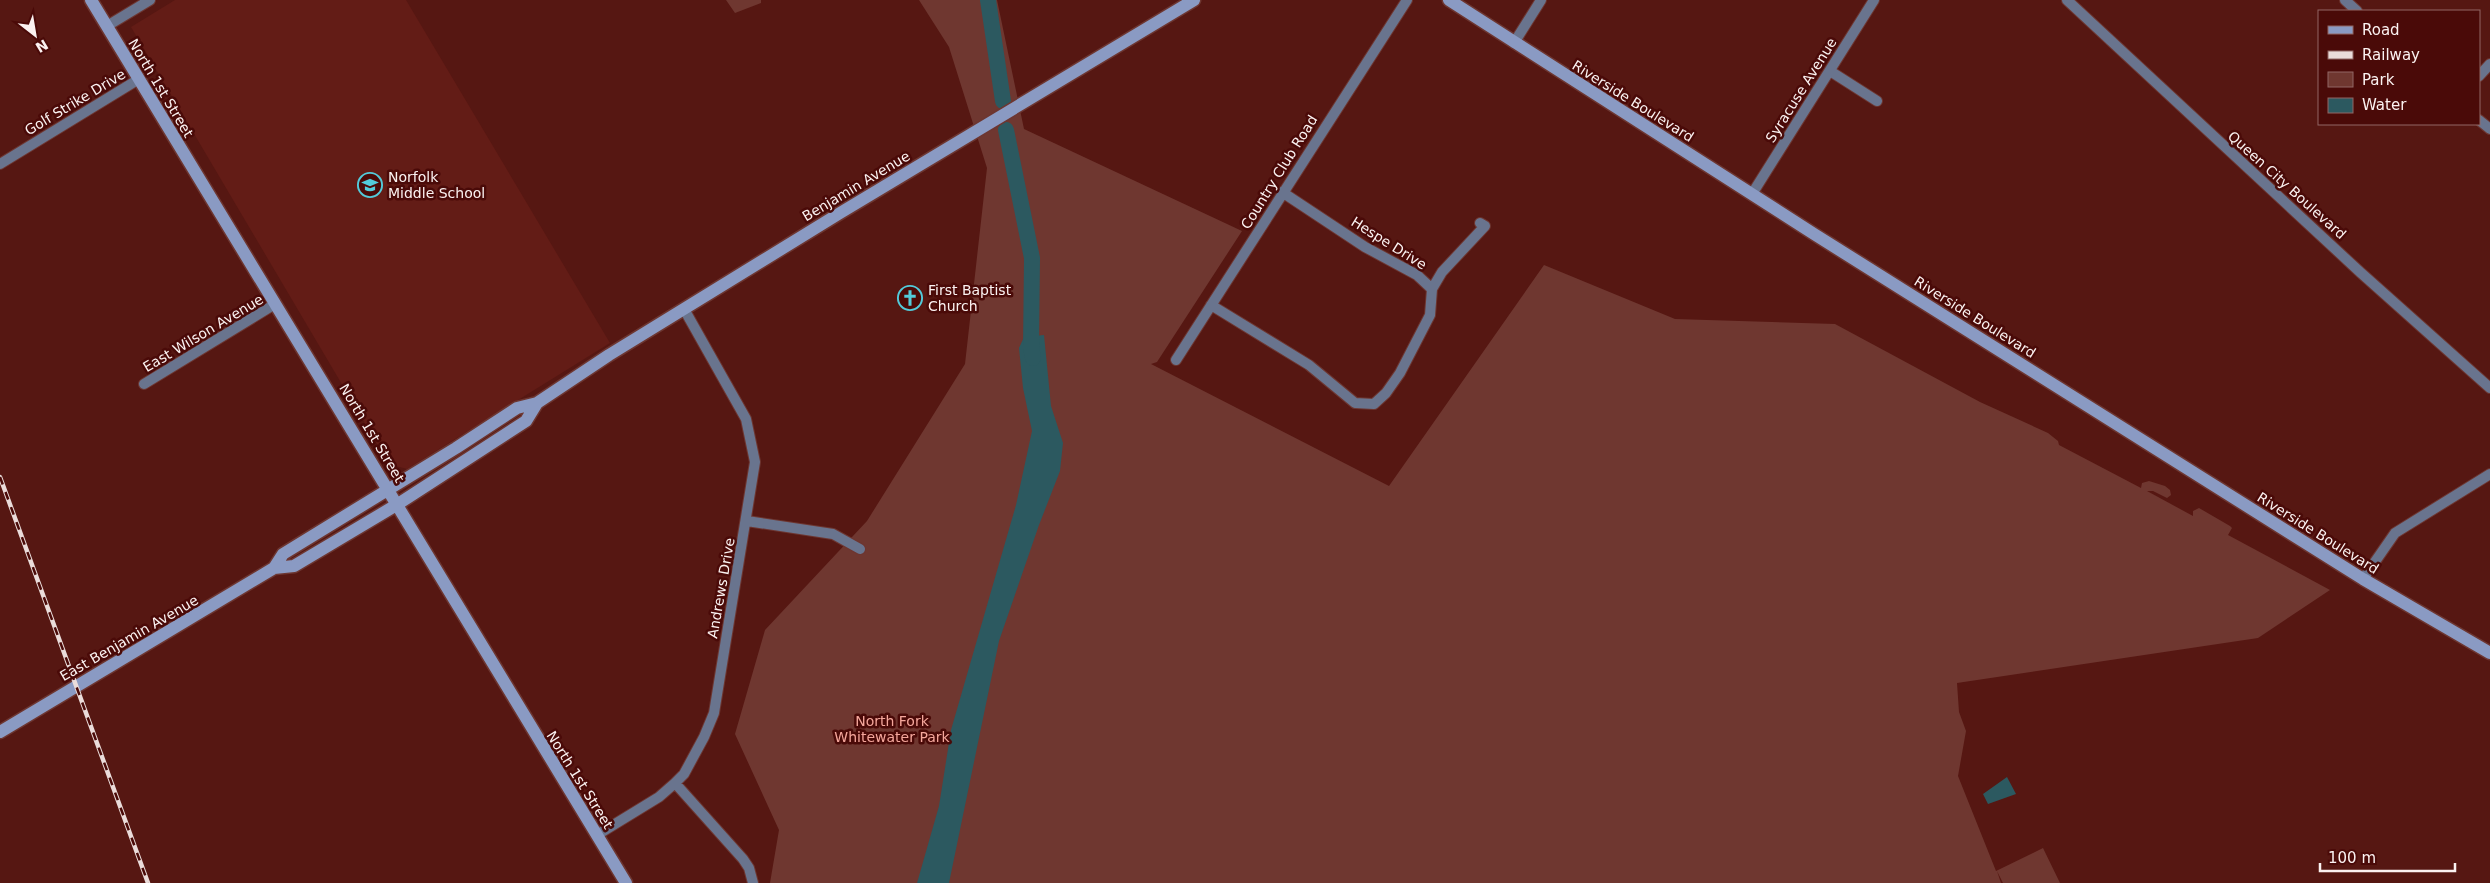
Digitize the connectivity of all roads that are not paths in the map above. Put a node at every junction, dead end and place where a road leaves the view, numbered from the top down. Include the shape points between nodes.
1 (91, 0) edge
2 (150, 0) edge
3 (1194, 0) edge
4 (1406, 0) edge
5 (1449, 0) edge
6 (1542, 0) edge
7 (1874, 0) edge
8 (2067, 0) edge
9 (2344, 0) edge
10 (2356, 10) edge
11 (107, 26) junction
12 (1514, 43) junction
13 (2490, 64) edge
14 (1830, 71) junction
15 (2480, 75) edge
16 (139, 79) junction
17 (1877, 102) dead end
18 (2480, 121) edge
19 (2490, 130) edge
20 (0, 164) edge
21 (1282, 192) junction
22 (1752, 194) junction
23 (1480, 223) dead end
24 (1432, 289) junction
25 (275, 304) junction
26 (1211, 305) junction
27 (684, 309) junction
28 (1176, 360) dead end
29 (144, 384) dead end
30 (2490, 388) edge
31 (537, 403) junction
32 (2490, 474) edge
33 (389, 490) junction
34 (398, 504) junction
35 (747, 521) junction
36 (860, 549) dead end
37 (274, 568) junction
38 (2363, 579) junction
39 (2490, 653) edge
40 (0, 732) edge
41 (675, 784) junction
42 (597, 835) junction
43 (626, 883) edge
44 (753, 883) edge

1 - 11 main road, North 1st Street
2 - 11 street
3 - 27 main road, Benjamin Avenue
4 - 21 street, Country Club Road
5 - 12 main road, Riverside Boulevard
6 - 12 street
7 - 14 street, Syracuse Avenue
8 - 30 street, Queen City Boulevard via 2366,278
9 - 10 street
11 - 16 main road, North 1st Street
12 - 22 main road, Riverside Boulevard
13 - 15 street
14 - 17 street
14 - 22 street, Syracuse Avenue
16 - 20 street, Golf Strike Drive
16 - 25 main road, North 1st Street
18 - 19 street
21 - 24 street, Hespe Drive via 1365,247 1417,275
21 - 26 street, Country Club Road
22 - 38 main road, Riverside Boulevard
23 - 24 street via 1485,226 1442,272
24 - 26 street, Hespe Drive via 1430,315 1400,374 1386,393 1370,405 1355,403 1309,365
25 - 29 street, East Wilson Avenue
25 - 33 main road, North 1st Street
26 - 28 street, Country Club Road
27 - 31 main road, Benjamin Avenue
27 - 35 street, Andrews Drive via 746,419 755,462
31 - 33 main road, Benjamin Avenue via 517,408
31 - 34 main road, Benjamin Avenue via 526,421
32 - 38 street via 2395,533
33 - 34 main road, North 1st Street
33 - 37 main road, East Benjamin Avenue via 283,554
34 - 37 main road, East Benjamin Avenue via 294,566
34 - 42 main road, North 1st Street
35 - 36 street via 833,534
35 - 41 street, Andrews Drive via 714,713 704,738
37 - 40 main road, East Benjamin Avenue
38 - 39 main road, Riverside Boulevard
41 - 42 street, Andrews Drive
41 - 44 street via 743,859
42 - 43 main road, North 1st Street

